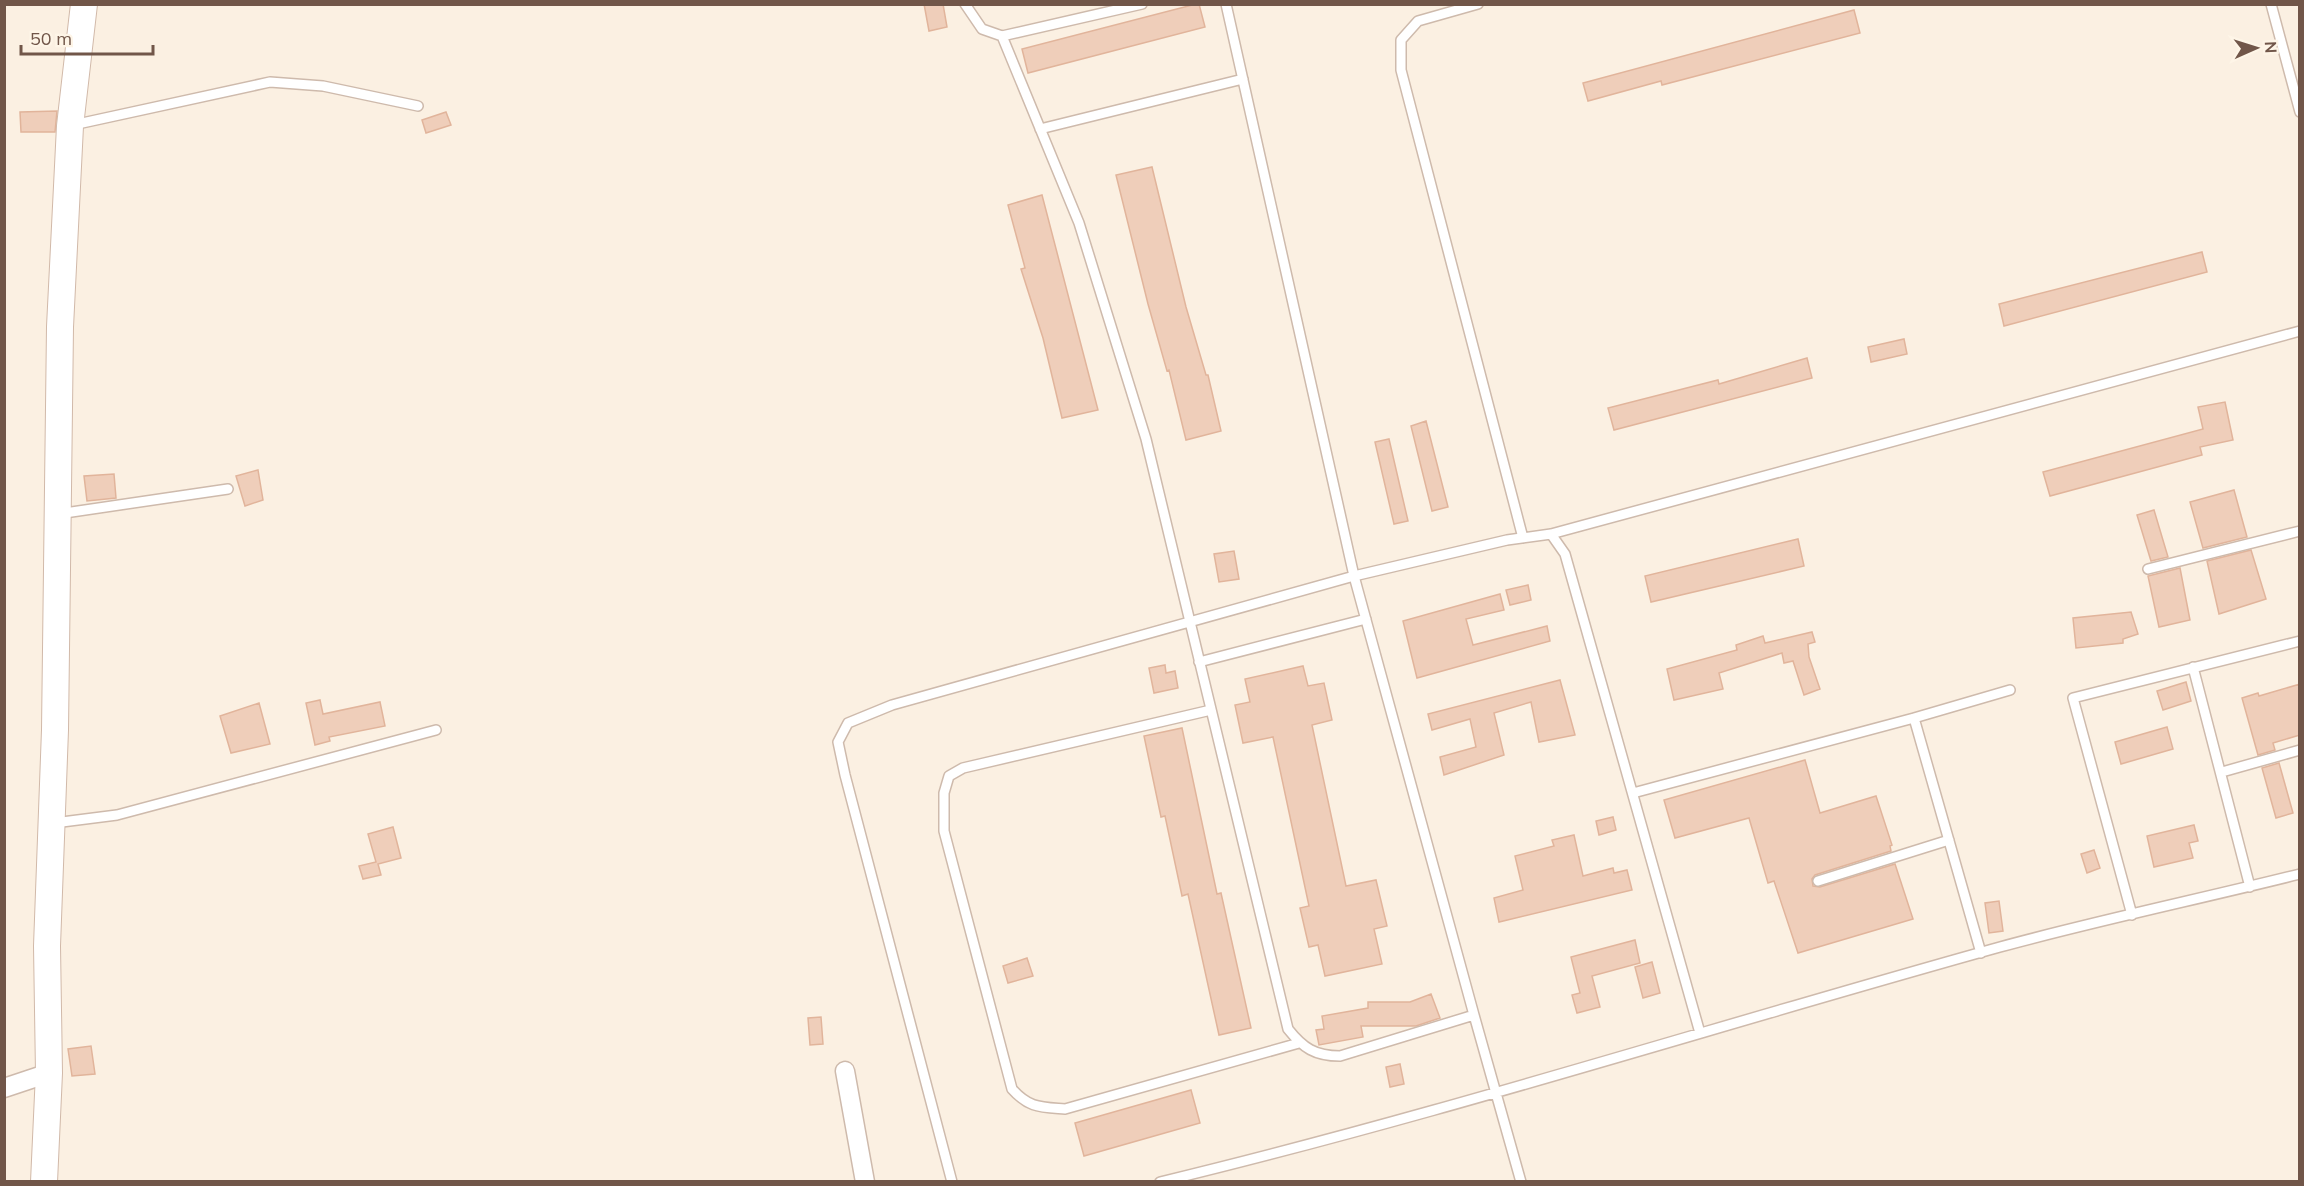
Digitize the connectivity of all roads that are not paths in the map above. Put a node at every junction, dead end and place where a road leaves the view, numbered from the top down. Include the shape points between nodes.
1 (84, 4) edge
2 (965, 4) edge
3 (1142, 4) edge
4 (1226, 4) edge
5 (1478, 4) edge
6 (2271, 4) edge
7 (1002, 36) junction
8 (1243, 79) junction
9 (418, 106) dead end
10 (2300, 112) edge
11 (70, 126) junction
12 (1040, 129) junction
13 (2300, 331) edge
14 (228, 489) dead end
15 (57, 514) junction
16 (2300, 531) edge
17 (1551, 534) junction
18 (1523, 538) junction
19 (2148, 569) dead end
20 (1354, 576) junction
21 (1366, 619) junction
22 (1190, 621) junction
23 (2300, 641) edge
24 (1199, 662) junction
25 (2193, 668) junction
26 (2010, 690) dead end
27 (1211, 710) junction
28 (1914, 718) junction
29 (436, 730) dead end
30 (2300, 750) edge
31 (2222, 772) junction
32 (1633, 793) junction
33 (51, 823) junction
34 (1949, 840) junction
35 (2300, 874) edge
36 (1818, 881) dead end
37 (2250, 887) junction
38 (2132, 915) junction
39 (1981, 953) junction
40 (1474, 1015) junction
41 (1700, 1033) junction
42 (1299, 1043) junction
43 (845, 1071) dead end
44 (49, 1073) junction
45 (4, 1088) edge
46 (1496, 1094) junction
47 (44, 1182) edge
48 (865, 1182) edge
49 (952, 1182) edge
50 (1160, 1182) edge
51 (1521, 1182) edge

1 - 11 street
2 - 7 lane via 982,29
3 - 7 lane
4 - 8 lane
5 - 18 lane via 1418,21 1401,40 1401,70
6 - 10 lane
7 - 12 lane
8 - 12 lane
8 - 20 lane
9 - 11 lane via 323,86 270,82
11 - 15 street via 60,327
12 - 22 lane via 1078,222 1114,330 1146,439
13 - 17 lane
14 - 15 lane
15 - 33 street
16 - 19 lane
17 - 18 lane
17 - 32 lane via 1565,554
18 - 20 lane
20 - 21 lane
20 - 22 lane
21 - 24 lane
21 - 40 lane
22 - 24 lane
22 - 49 lane via 892,705 848,723 838,742
23 - 25 lane
24 - 27 lane
25 - 31 lane
25 - 38 lane via 2073,698
26 - 28 lane
27 - 42 lane via 1288,1029
27 - 42 lane via 963,768 949,776 944,793 944,831 1009,1078 1012,1089 1024,1102 1065,1109
28 - 32 lane
28 - 34 lane
29 - 33 lane via 117,815
30 - 31 lane
31 - 37 lane
32 - 41 lane
33 - 44 street via 47,946
34 - 36 lane
34 - 39 lane
35 - 37 lane
37 - 38 lane
38 - 39 lane
39 - 41 lane
40 - 42 lane via 1340,1056 1321,1056
40 - 46 lane
41 - 46 lane
43 - 48 street
44 - 45 street
44 - 47 street
46 - 50 lane
46 - 51 lane

